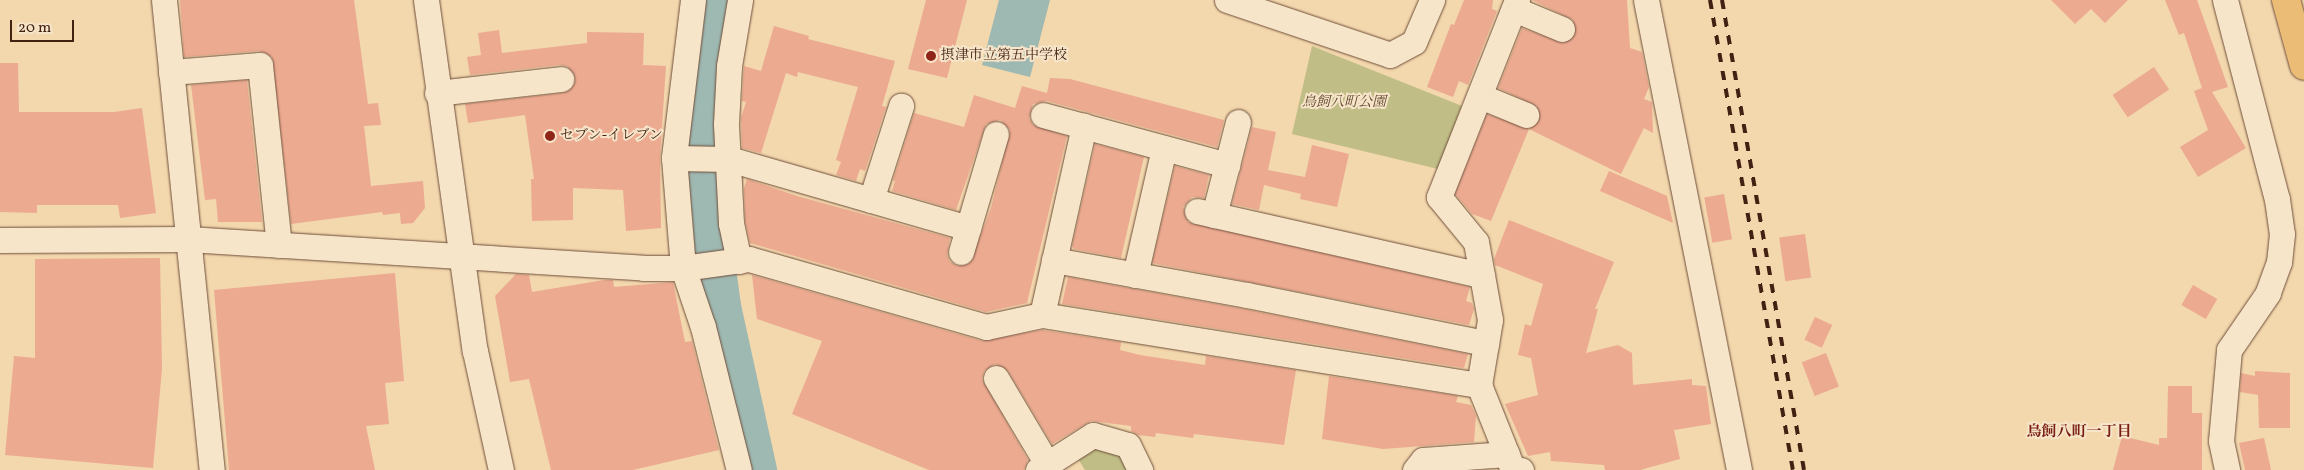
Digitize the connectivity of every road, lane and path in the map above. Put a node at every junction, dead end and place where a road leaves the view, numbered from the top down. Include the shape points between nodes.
1 (164, 0) edge
2 (426, 0) edge
3 (693, 0) edge
4 (740, 0) edge
5 (1227, 0) edge
6 (1432, 0) edge
7 (1646, 0) edge
8 (2225, 0) edge
9 (2286, 0) edge
10 (1515, 5) edge
11 (1562, 29) dead end
12 (2304, 66) edge
13 (171, 72) junction
14 (561, 79) dead end
15 (437, 94) junction
16 (1480, 96) junction
17 (901, 106) dead end
18 (1043, 115) dead end
19 (1526, 116) dead end
20 (1238, 122) dead end
21 (1084, 126) junction
22 (996, 134) dead end
23 (1164, 148) junction
24 (674, 158) junction
25 (728, 159) junction
26 (1227, 165) junction
27 (871, 200) junction
28 (968, 228) junction
29 (188, 239) junction
30 (0, 240) edge
31 (279, 245) junction
32 (961, 252) dead end
33 (461, 258) junction
34 (1054, 260) junction
35 (735, 261) junction
36 (694, 266) junction
37 (1135, 275) junction
38 (1482, 275) junction
39 (1042, 315) junction
40 (1486, 343) junction
41 (996, 378) dead end
42 (1479, 385) junction
43 (1514, 462) edge
44 (1043, 467) edge
45 (212, 470) edge
46 (501, 470) edge
47 (739, 470) edge
48 (1140, 470) edge
49 (1415, 470) edge
50 (1739, 470) edge
51 (2227, 470) edge

1 - 13 street
2 - 15 street
3 - 24 street
4 - 25 street via 729,66
5 - 6 street via 1390,55 1414,42
7 - 50 street
8 - 51 street via 2278,199 2282,234 2279,262 2268,293 2229,350 2221,441
9 - 12 main road
10 - 11 street
10 - 16 street
13 - 29 street
13 - 31 street via 260,65
14 - 15 street
15 - 33 street
16 - 19 street
16 - 38 street via 1440,197 1476,242
17 - 27 street
18 - 21 street
20 - 26 street
21 - 23 street
21 - 34 street
22 - 28 street
23 - 26 street
23 - 37 street
24 - 25 street
24 - 36 street
25 - 27 street
25 - 35 street
26 - 38 street via 1205,213
27 - 28 street
28 - 32 street
29 - 30 street
29 - 31 street
29 - 45 street
31 - 33 street
33 - 36 street
33 - 46 street via 475,351
34 - 37 street
34 - 39 street
35 - 36 street
35 - 39 street via 749,259 986,327
36 - 47 street via 703,327
37 - 40 street
38 - 40 street via 1490,320
39 - 42 street
40 - 42 street
41 - 44 street
42 - 43 street
43 - 49 street via 1423,460
44 - 48 street via 1094,435 1128,445

